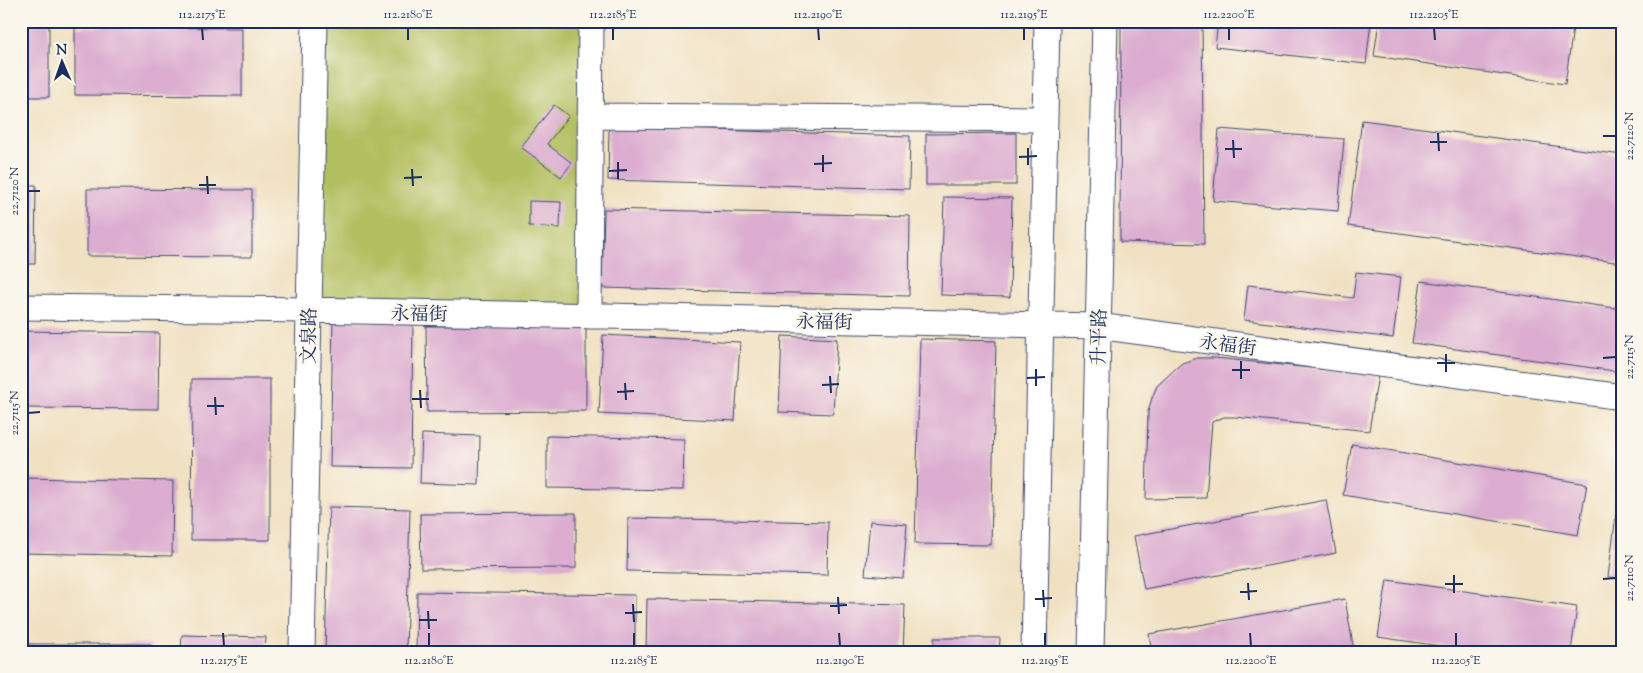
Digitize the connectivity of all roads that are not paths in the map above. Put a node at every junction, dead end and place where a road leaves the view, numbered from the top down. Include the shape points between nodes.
1 (315, 21) edge
2 (591, 21) edge
3 (1047, 21) edge
4 (1104, 21) edge
5 (590, 116) junction
6 (1045, 119) junction
7 (21, 307) edge
8 (308, 310) junction
9 (589, 316) junction
10 (1041, 325) junction
11 (1098, 326) junction
12 (1622, 397) edge
13 (302, 652) edge
14 (1034, 652) edge
15 (1091, 652) edge

1 - 8 street, 文泉路
2 - 5 street
3 - 6 street
4 - 11 street, 升平路
5 - 6 street
5 - 9 street
6 - 10 street
7 - 8 street, 永福街
8 - 9 street, 永福街
8 - 13 street, 文泉路
9 - 10 street, 永福街
10 - 11 street, 永福街
10 - 14 street
11 - 12 street, 永福街
11 - 15 street, 升平路

